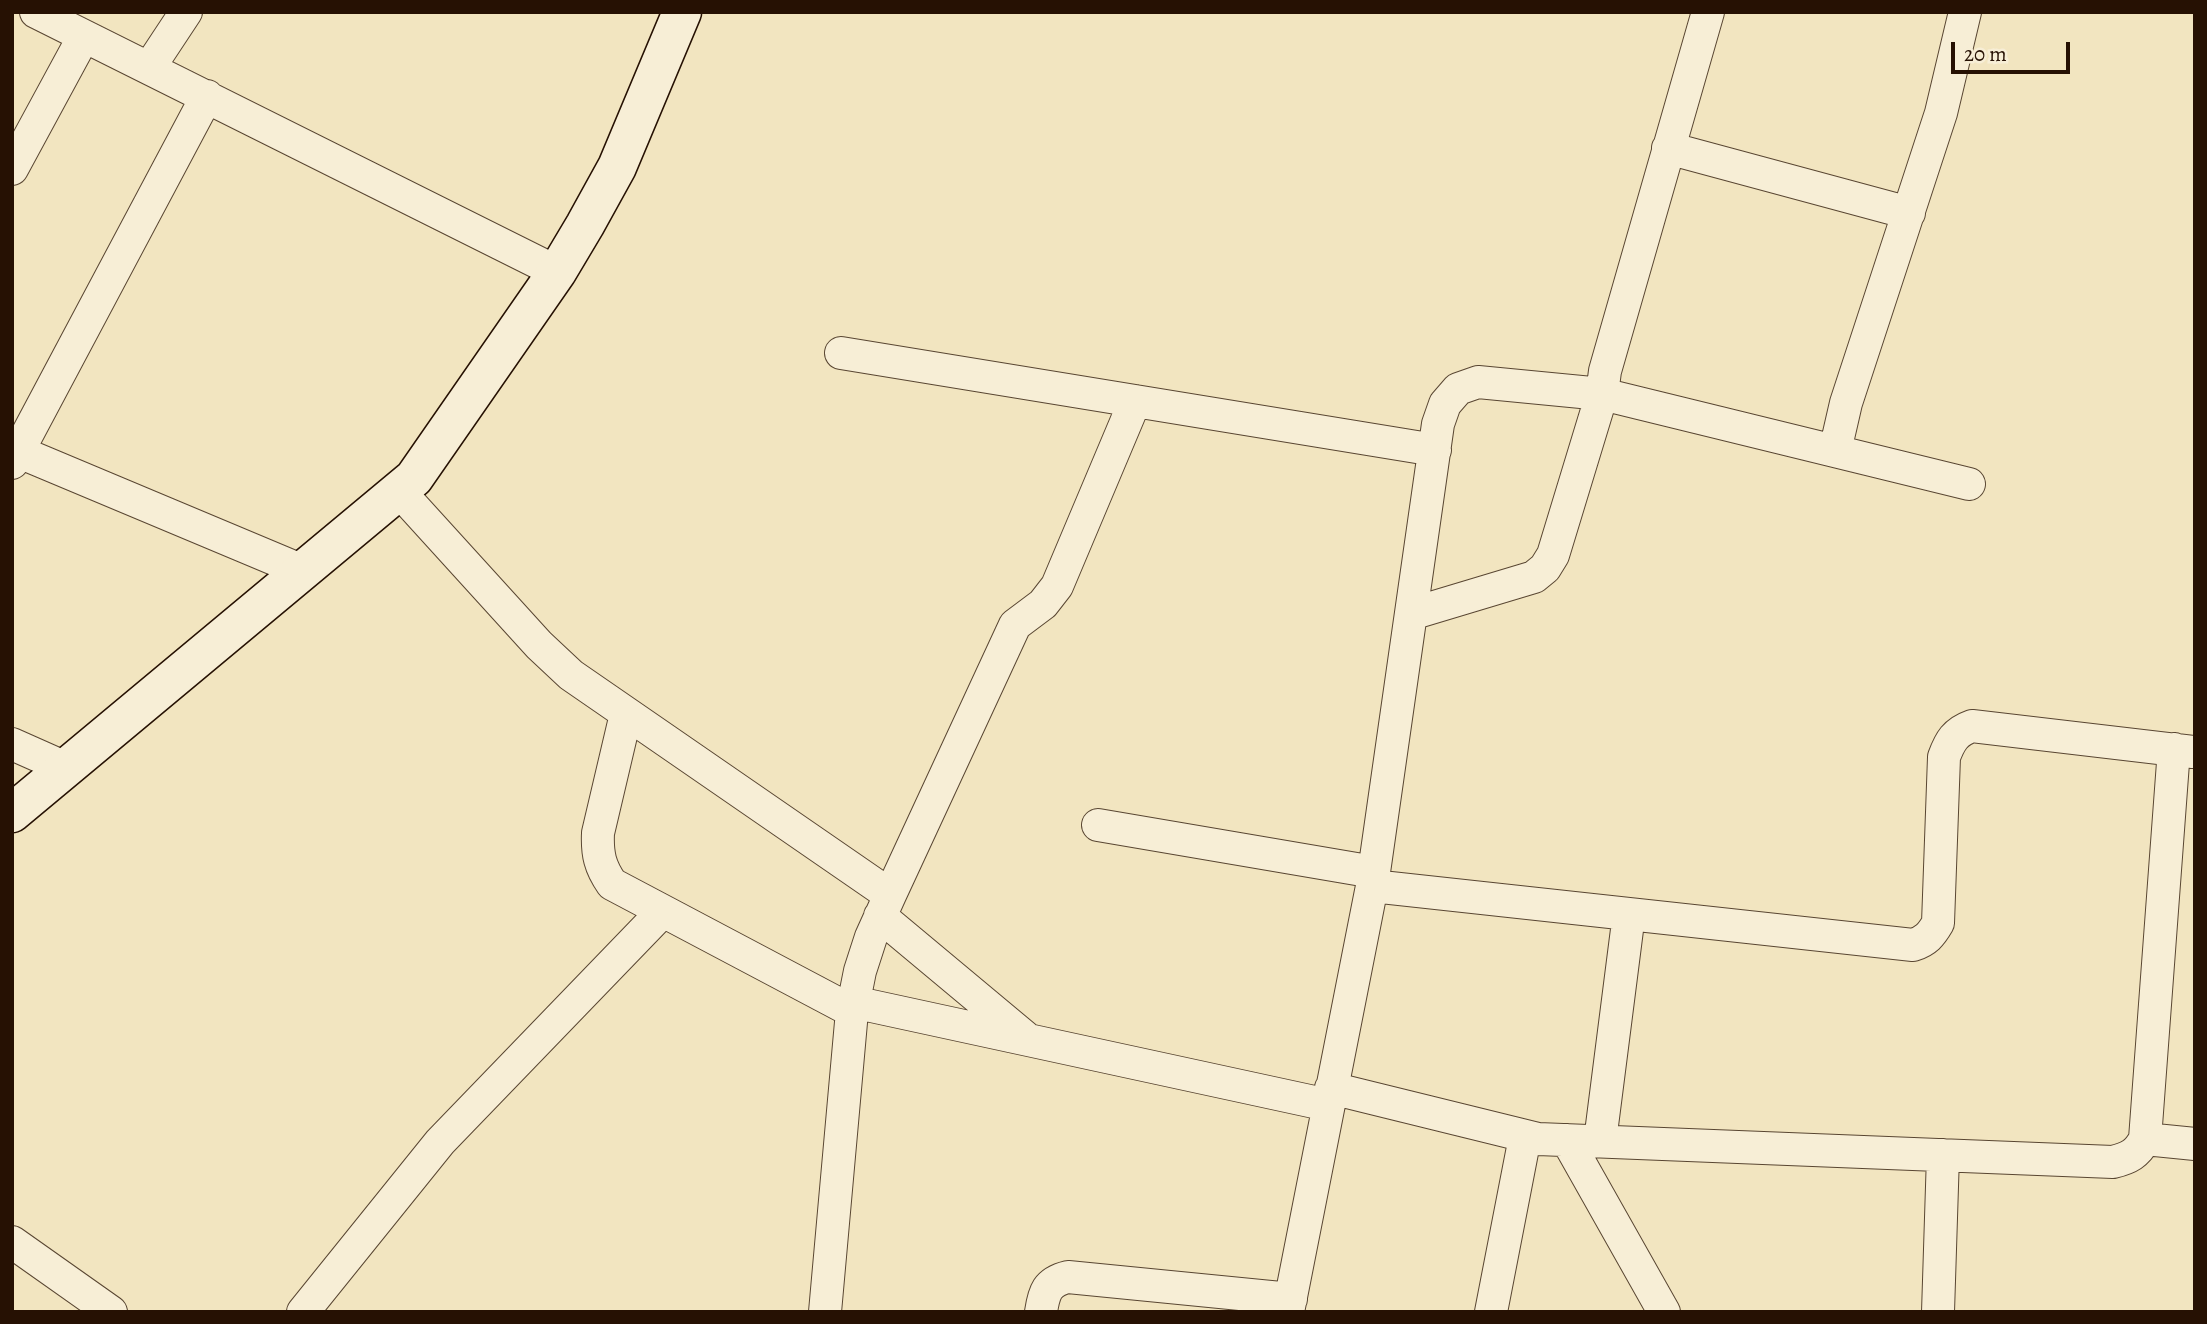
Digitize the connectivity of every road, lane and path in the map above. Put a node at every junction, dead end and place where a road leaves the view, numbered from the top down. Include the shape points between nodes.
1 (36, 12) edge
2 (186, 12) edge
3 (682, 12) edge
4 (1708, 12) edge
5 (1965, 12) edge
6 (84, 36) junction
7 (149, 68) junction
8 (207, 96) junction
9 (1668, 148) junction
10 (12, 169) edge
11 (1909, 213) junction
12 (557, 272) junction
13 (841, 353) dead end
14 (1603, 382) junction
15 (1135, 401) junction
16 (1836, 444) junction
17 (1435, 450) junction
18 (14, 454) edge
19 (1969, 484) dead end
20 (399, 491) junction
21 (303, 571) junction
22 (1411, 614) junction
23 (626, 714) junction
24 (12, 744) edge
25 (2184, 750) edge
26 (66, 768) junction
27 (12, 813) edge
28 (1098, 825) dead end
29 (1373, 879) junction
30 (885, 906) junction
31 (663, 911) junction
32 (1629, 914) junction
33 (853, 1006) junction
34 (1029, 1040) junction
35 (1329, 1097) junction
36 (1525, 1137) junction
37 (2145, 1139) junction
38 (1567, 1140) junction
39 (1600, 1141) junction
40 (2195, 1144) edge
41 (1943, 1155) junction
42 (12, 1242) edge
43 (1290, 1305) edge
44 (111, 1312) edge
45 (303, 1312) edge
46 (825, 1312) edge
47 (1041, 1312) edge
48 (1491, 1312) edge
49 (1664, 1312) edge
50 (1938, 1312) edge

1 - 6 street
2 - 7 street
3 - 12 main road via 617,167
4 - 9 street
5 - 11 street via 1941,113
6 - 7 street
6 - 10 street
7 - 8 street
8 - 12 street
8 - 18 street
9 - 11 street
9 - 14 street
11 - 16 street
12 - 20 main road via 414,478
13 - 15 street
14 - 16 street
14 - 17 street via 1478,382 1458,389 1445,404
14 - 22 street via 1553,555 1545,568 1534,578
15 - 17 street
15 - 30 street via 1057,586 1015,625
16 - 19 street
17 - 22 street
18 - 21 street
20 - 21 main road
20 - 23 street via 539,645 571,675
21 - 26 main road
22 - 29 street
23 - 30 street
23 - 31 street via 597,852 612,884
24 - 26 street
25 - 32 street via 1972,726 1960,730 1944,757 1938,923 1932,935 1913,945
25 - 37 street
26 - 27 main road
28 - 29 street
29 - 32 street
29 - 35 street
30 - 33 street via 866,953
30 - 34 street
31 - 33 street
31 - 45 street via 440,1142
32 - 39 street
33 - 34 street
33 - 46 street
34 - 35 street
35 - 36 street
35 - 43 street
36 - 38 street
36 - 48 street
37 - 40 street
37 - 41 street via 2138,1152 2113,1162
38 - 39 street
38 - 49 street
39 - 41 street
41 - 50 street
42 - 44 street
43 - 47 street via 1068,1277 1050,1284

